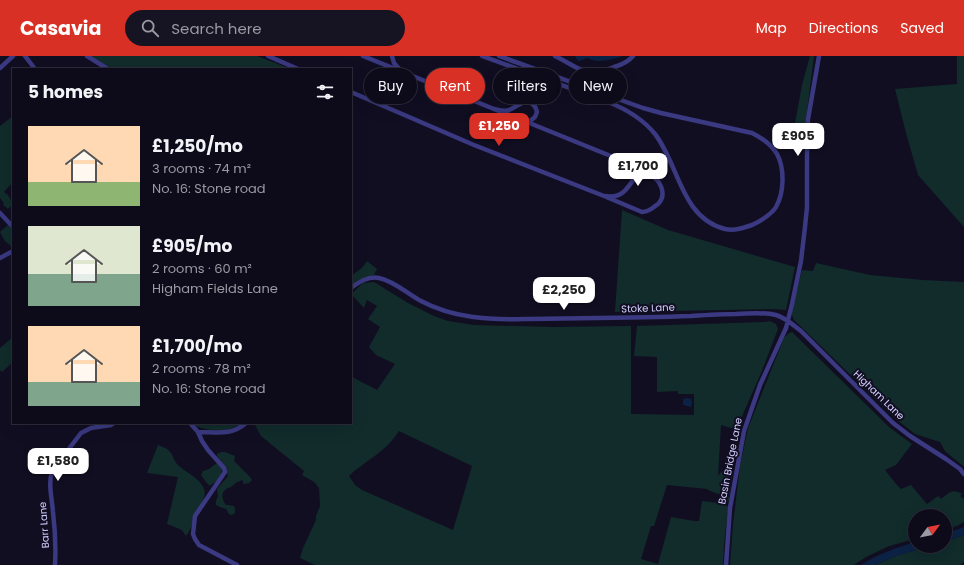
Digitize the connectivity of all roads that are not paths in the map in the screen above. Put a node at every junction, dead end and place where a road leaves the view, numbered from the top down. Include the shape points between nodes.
1 (13, 56) edge
2 (25, 56) edge
3 (87, 56) edge
4 (268, 56) edge
5 (363, 56) edge
6 (371, 56) edge
7 (392, 56) edge
8 (482, 56) edge
9 (499, 56) edge
10 (555, 56) edge
11 (633, 56) edge
12 (819, 56) edge
13 (375, 61) junction
14 (99, 67) edge
15 (0, 68) edge
16 (34, 68) edge
17 (296, 68) edge
18 (391, 68) edge
19 (397, 68) edge
20 (417, 79) edge
21 (352, 92) edge
22 (494, 109) junction
23 (522, 120) junction
24 (628, 163) dead end
25 (604, 196) junction
26 (0, 213) edge
27 (12, 226) edge
28 (12, 252) edge
29 (0, 258) edge
30 (352, 287) edge
31 (788, 321) junction
32 (111, 424) edge
33 (191, 424) edge
34 (245, 424) edge
35 (198, 432) junction
36 (964, 474) edge
37 (55, 565) edge
38 (237, 565) edge
39 (726, 565) edge

1 - 15 street
2 - 16 street
3 - 14 street
4 - 17 street
5 - 13 street
6 - 13 street
7 - 19 street
8 - 9 street via 608,102 636,116 655,134 668,154 692,207 713,225 731,230 744,228 757,223 776,208 782,188 782,167 776,153 763,138 752,133 649,110
10 - 11 street via 590,73 618,66
12 - 31 street, Basin Bridge Lane via 808,119 805,227 801,261
13 - 18 street
20 - 22 street
21 - 25 street via 474,145
22 - 23 street
22 - 23 street via 507,110 524,102 531,102 536,108 536,115 530,121
23 - 24 street
25 - 25 street via 622,194 635,178 642,175 652,176 657,180 662,192 659,203 646,212
26 - 27 street
28 - 29 street
30 - 31 street, Stoke Lane via 363,280 379,278 440,309 480,318 634,318 755,313 768,314
31 - 36 street, Higham Lane via 893,423
31 - 39 street, Basin Bridge Lane via 760,385 744,431 730,508
32 - 37 street, Barr Lane via 81,433 52,471 50,485
33 - 35 street
34 - 35 street via 228,433
35 - 38 street via 225,472 195,516 193,534 198,545

